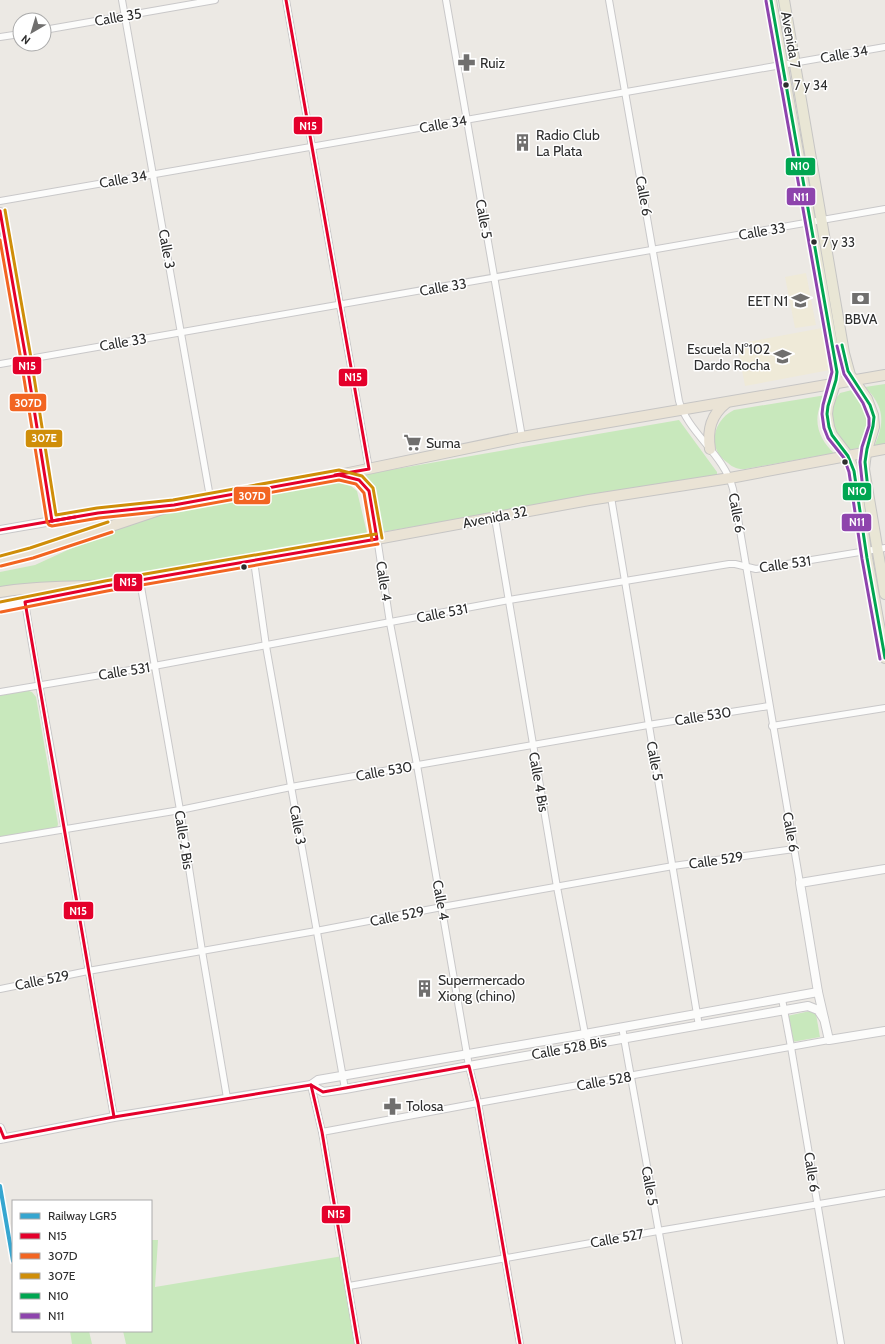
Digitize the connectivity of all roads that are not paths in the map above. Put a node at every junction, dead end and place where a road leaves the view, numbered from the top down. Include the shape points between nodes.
1 (122, 0) edge
2 (215, 0) edge
3 (286, 0) edge
4 (446, 0) edge
5 (609, 0) edge
6 (771, 0) edge
7 (784, 0) edge
8 (125, 16) junction
9 (52, 29) edge
10 (12, 35) edge
11 (0, 37) edge
12 (885, 47) edge
13 (796, 62) junction
14 (782, 64) junction
15 (625, 92) junction
16 (467, 119) junction
17 (312, 146) junction
18 (153, 174) junction
19 (0, 201) edge
20 (885, 209) edge
21 (0, 212) edge
22 (816, 221) junction
23 (653, 250) junction
24 (494, 278) junction
25 (340, 305) junction
26 (181, 332) junction
27 (26, 359) junction
28 (0, 364) edge
29 (885, 375) edge
30 (854, 380) junction
31 (835, 384) junction
32 (726, 403) junction
33 (682, 410) junction
34 (522, 438) junction
35 (710, 449) junction
36 (885, 449) edge
37 (866, 453) junction
38 (848, 456) junction
39 (369, 469) junction
40 (339, 475) junction
41 (730, 478) junction
42 (210, 497) junction
43 (611, 497) junction
44 (174, 505) junction
45 (495, 518) junction
46 (52, 521) junction
47 (0, 530) edge
48 (377, 539) junction
49 (881, 549) edge
50 (866, 551) junction
51 (0, 561) edge
52 (254, 561) junction
53 (746, 567) junction
54 (624, 580) junction
55 (140, 581) junction
56 (106, 586) junction
57 (0, 592) edge
58 (885, 594) edge
59 (509, 600) junction
60 (25, 602) junction
61 (0, 608) edge
62 (390, 622) junction
63 (266, 646) junction
64 (885, 658) edge
65 (154, 666) junction
66 (38, 685) junction
67 (0, 692) edge
68 (769, 706) junction
69 (885, 708) edge
70 (648, 725) junction
71 (772, 726) junction
72 (533, 745) junction
73 (417, 766) junction
74 (291, 787) junction
75 (180, 810) junction
76 (65, 830) junction
77 (0, 840) edge
78 (794, 849) junction
79 (673, 866) junction
80 (885, 869) edge
81 (800, 883) junction
82 (557, 887) junction
83 (442, 907) junction
84 (316, 931) junction
85 (202, 951) junction
86 (88, 971) junction
87 (0, 989) edge
88 (818, 992) junction
89 (782, 999) junction
90 (784, 1011) junction
91 (698, 1014) junction
92 (824, 1018) junction
93 (699, 1026) junction
94 (622, 1027) junction
95 (885, 1031) edge
96 (585, 1034) junction
97 (624, 1039) junction
98 (829, 1040) junction
99 (592, 1044) junction
100 (791, 1047) junction
101 (468, 1054) junction
102 (469, 1066) junction
103 (342, 1076) junction
104 (631, 1076) junction
105 (311, 1085) junction
106 (345, 1089) junction
107 (228, 1098) junction
108 (478, 1103) junction
109 (114, 1117) junction
110 (0, 1128) edge
111 (322, 1132) junction
112 (2, 1138) edge
113 (885, 1194) edge
114 (817, 1205) junction
115 (658, 1231) junction
116 (505, 1258) junction
117 (349, 1286) junction
118 (358, 1344) edge
119 (520, 1344) edge
120 (679, 1344) edge
121 (841, 1344) edge

1 - 8 street, Calle 3
2 - 8 street, Calle 35
3 - 17 street
4 - 16 street, Calle 5
5 - 15 street, Calle 6
6 - 14 main road, Avenida 7
7 - 13 main road, Avenida 7
8 - 9 street, Calle 35
8 - 18 street, Calle 3
10 - 11 street
12 - 13 street, Calle 34
13 - 14 street, Calle 34
13 - 22 main road, Avenida 7
14 - 15 street, Calle 34
14 - 22 main road, Avenida 7
15 - 16 street, Calle 34
15 - 23 street, Calle 6
16 - 17 street, Calle 34
16 - 24 street, Calle 5
17 - 18 street, Calle 34
17 - 25 street
18 - 19 street, Calle 34
18 - 26 street, Calle 3
20 - 22 street, Calle 33
21 - 27 street
22 - 23 street, Calle 33
22 - 30 main road, Avenida 7 via 848,370
22 - 31 main road, Avenida 7 via 837,372
23 - 24 street, Calle 33
23 - 33 street, Calle 6
24 - 25 street, Calle 33
24 - 34 street, Calle 5
25 - 26 street, Calle 33
25 - 39 street
26 - 27 street, Calle 33
26 - 42 street, Calle 3
27 - 28 street, Calle 33
27 - 46 street
29 - 30 highway
30 - 31 highway
30 - 37 main road, Avenida 7 via 867,399 873,416 874,427
31 - 32 highway
31 - 38 main road, Avenida 7 via 828,406 829,427 836,442
32 - 33 highway
32 - 35 highway via 711,422
33 - 34 highway
33 - 35 street, Calle 6
34 - 39 highway
35 - 41 street, Calle 6
36 - 37 highway, Avenida 32
37 - 38 highway, Avenida 32
37 - 49 main road, Avenida 7 via 864,469
38 - 41 highway, Avenida 32
38 - 50 main road, Avenida 7 via 854,471
39 - 40 highway
40 - 42 highway
40 - 48 street, Calle 4 via 359,480 369,491
41 - 43 highway, Avenida 32
41 - 53 street, Calle 6
42 - 44 highway
43 - 45 highway, Avenida 32
43 - 54 street, Calle 5
44 - 46 street
44 - 51 highway
45 - 48 highway, Avenida 32
45 - 59 street, Calle 4 Bis
46 - 47 street
48 - 52 highway, Avenida 32
48 - 62 street, Calle 4
49 - 50 street, Calle 531
49 - 58 main road, Avenida 7
50 - 53 street, Calle 531 via 756,569
50 - 64 main road, Avenida 7
52 - 55 highway, Avenida 32
52 - 63 street, Calle 3
53 - 54 street, Calle 531 via 729,564
53 - 68 street, Calle 6
54 - 59 street, Calle 531
54 - 70 street, Calle 5
55 - 56 highway, Avenida 32
55 - 65 street, Calle 2 Bis
56 - 57 highway, Avenida 32 via 32,588
56 - 60 street, Avenida 32
59 - 62 street, Calle 531
59 - 72 street, Calle 4 Bis
60 - 61 street, Avenida 32
60 - 66 street
62 - 63 street, Calle 531
62 - 73 street, Calle 4
63 - 65 street, Calle 531
63 - 74 street, Calle 3
65 - 66 street, Calle 531
65 - 75 street, Calle 2 Bis
66 - 67 street, Calle 531
66 - 76 street
68 - 70 street, Calle 530
68 - 71 street, Calle 6
69 - 71 street
70 - 72 street, Calle 530
70 - 79 street, Calle 5
71 - 78 street, Calle 6
72 - 73 street, Calle 530
72 - 82 street, Calle 4 Bis
73 - 74 street, Calle 530
73 - 83 street, Calle 4
74 - 75 street, Calle 530
74 - 84 street, Calle 3
75 - 76 street, Calle 530
75 - 85 street, Calle 2 Bis
76 - 77 street, Calle 530
76 - 86 street
78 - 79 street, Calle 529
78 - 81 street, Calle 6
79 - 82 street, Calle 529
79 - 91 street, Calle 5
80 - 81 street
81 - 88 street, Calle 6
82 - 83 street, Calle 529
82 - 96 street, Calle 4 Bis
83 - 84 street, Calle 529
83 - 101 street, Calle 4
84 - 85 street, Calle 529
84 - 103 street, Calle 3
85 - 86 street, Calle 529
85 - 107 street, Calle 2 Bis
86 - 87 street, Calle 529
86 - 109 street
88 - 89 street, Calle 528 Bis
88 - 92 street, Calle 6
89 - 90 street, Calle 6
89 - 91 street, Calle 528 Bis
90 - 92 street, Calle 528 Bis via 808,1006 818,1010
90 - 93 street, Calle 528 Bis
90 - 100 street, Calle 6
91 - 93 street, Calle 5
91 - 94 street, Calle 528 Bis
92 - 98 street, Calle 6
93 - 97 street, Calle 528 Bis
94 - 96 street, Calle 528 Bis
94 - 97 street, Calle 5
95 - 98 street, Calle 528
96 - 99 street, Calle 4 Bis
96 - 101 street, Calle 528 Bis
97 - 99 street, Calle 528 Bis
97 - 104 street, Calle 5
98 - 100 street, Calle 528
99 - 102 street, Calle 528 Bis
100 - 104 street, Calle 528
100 - 114 street, Calle 6
101 - 102 street, Calle 4
101 - 103 street, Calle 528 Bis
102 - 106 street, Calle 528 Bis
102 - 108 street, Calle 4
103 - 105 street, Calle 528 Bis via 318,1080
103 - 106 street, Calle 3
104 - 108 street, Calle 528
104 - 115 street, Calle 5
105 - 106 street, Calle 528 Bis via 323,1092
105 - 107 street, Calle 528 Bis
105 - 111 street
107 - 109 street, Calle 528 Bis
108 - 111 street, Calle 528
108 - 116 street, Calle 4
109 - 112 street, Calle 528 Bis
110 - 112 street
111 - 117 street
113 - 114 street, Calle 527
114 - 115 street, Calle 527
114 - 121 street, Calle 6
115 - 116 street, Calle 527
115 - 120 street, Calle 5
116 - 117 street, Calle 527
116 - 119 street, Calle 4
117 - 118 street

